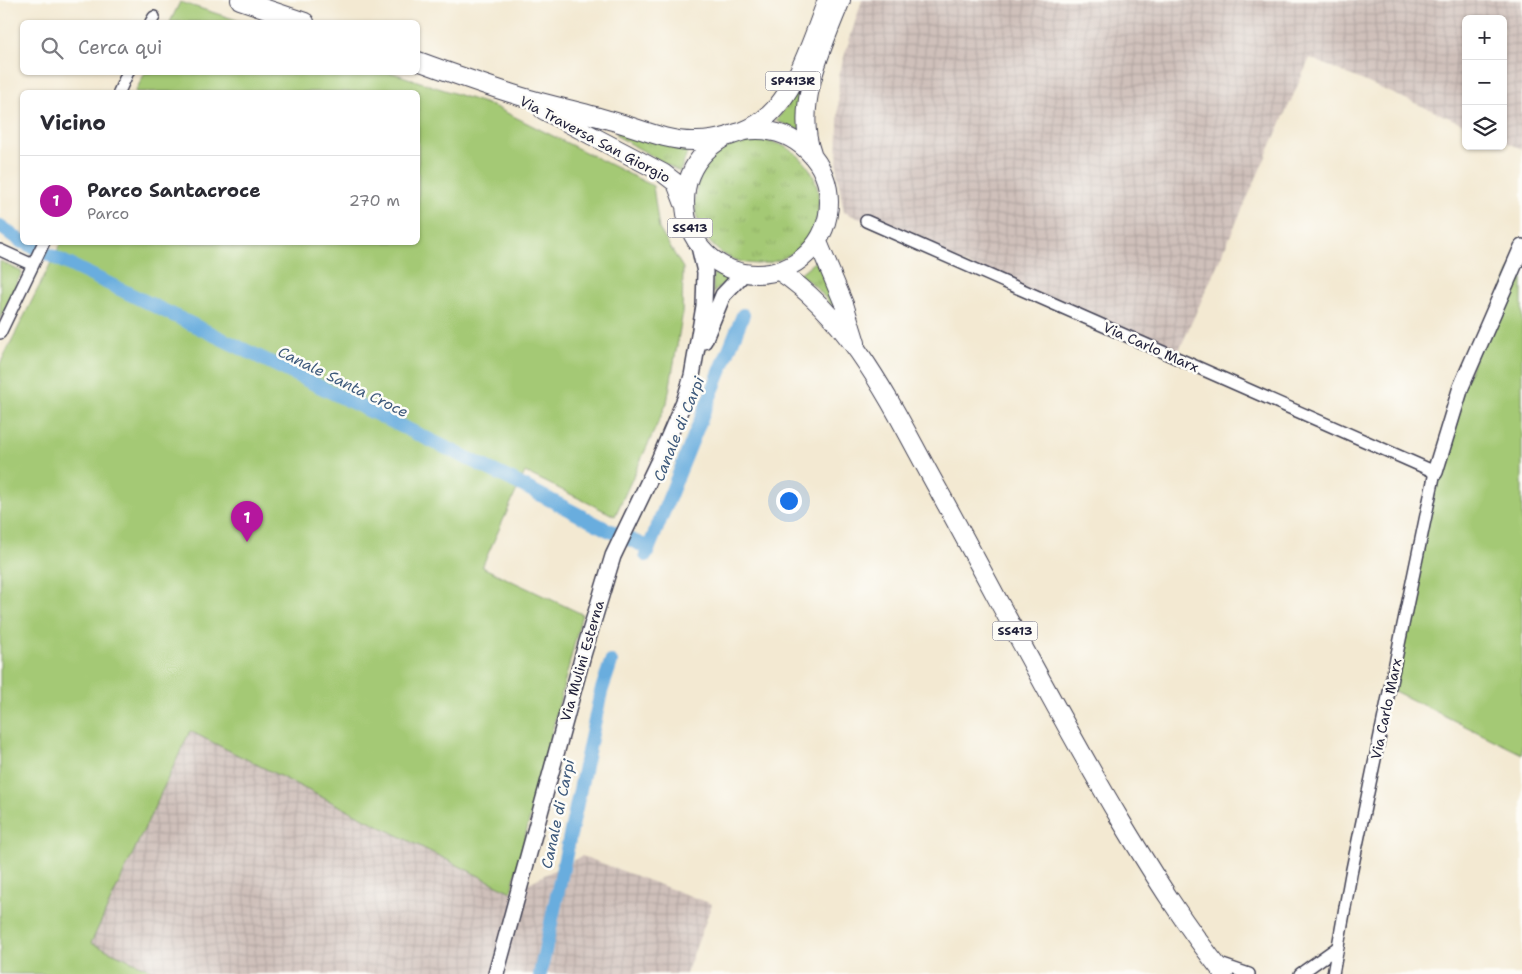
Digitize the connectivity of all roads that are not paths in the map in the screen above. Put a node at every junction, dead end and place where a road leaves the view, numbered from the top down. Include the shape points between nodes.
1 (240, 0) edge
2 (828, 0) edge
3 (841, 0) edge
4 (299, 20) edge
5 (420, 62) edge
6 (127, 75) edge
7 (120, 90) edge
8 (512, 94) junction
9 (728, 136) junction
10 (813, 156) junction
11 (686, 213) junction
12 (866, 221) dead end
13 (698, 242) junction
14 (818, 242) junction
15 (43, 245) edge
16 (1522, 247) edge
17 (0, 250) edge
18 (34, 263) junction
19 (779, 271) junction
20 (744, 273) junction
21 (0, 333) edge
22 (859, 351) junction
23 (696, 358) junction
24 (1435, 472) junction
25 (1338, 947) junction
26 (1220, 968) edge
27 (496, 974) edge
28 (1249, 974) edge
29 (1300, 974) edge
30 (1333, 974) edge

1 - 4 main road
2 - 9 main road, SP413R via 792,82 775,109 764,120
3 - 10 main road, SP413R via 808,104 805,132
5 - 8 main road, Via Traversa San Giorgio / SS413
6 - 7 street
8 - 9 main road, Via Traversa San Giorgio / SS413 via 662,137 694,142
8 - 11 main road, Via Traversa San Giorgio / SS413 via 663,173 676,183
9 - 10 main road, SS413 via 746,130 783,134 800,143
9 - 11 main road, SS413 via 711,147 698,162 687,186
10 - 14 main road, SS413 via 824,176 829,198
11 - 13 main road, SS413
12 - 24 street, Via Carlo Marx
13 - 20 main road, SS413 via 718,262
13 - 23 main road, Via Mulini Esterna via 705,272 704,306
14 - 19 main road, SS413 via 801,260
14 - 22 main road, SS413 via 844,304
15 - 18 street
16 - 24 main road, Via Carlo Marx via 1461,387
17 - 18 street
18 - 21 street
19 - 20 main road, SS413
19 - 22 main road, SS413 via 803,287
20 - 23 main road, Via Mulini Esterna via 723,295
22 - 26 main road, SS413 via 1084,758 1153,873
23 - 27 main road, Via Mulini Esterna via 685,398 613,556
24 - 25 street, Via Carlo Marx
25 - 29 street
25 - 30 street, Via Carlo Marx
26 - 28 street

